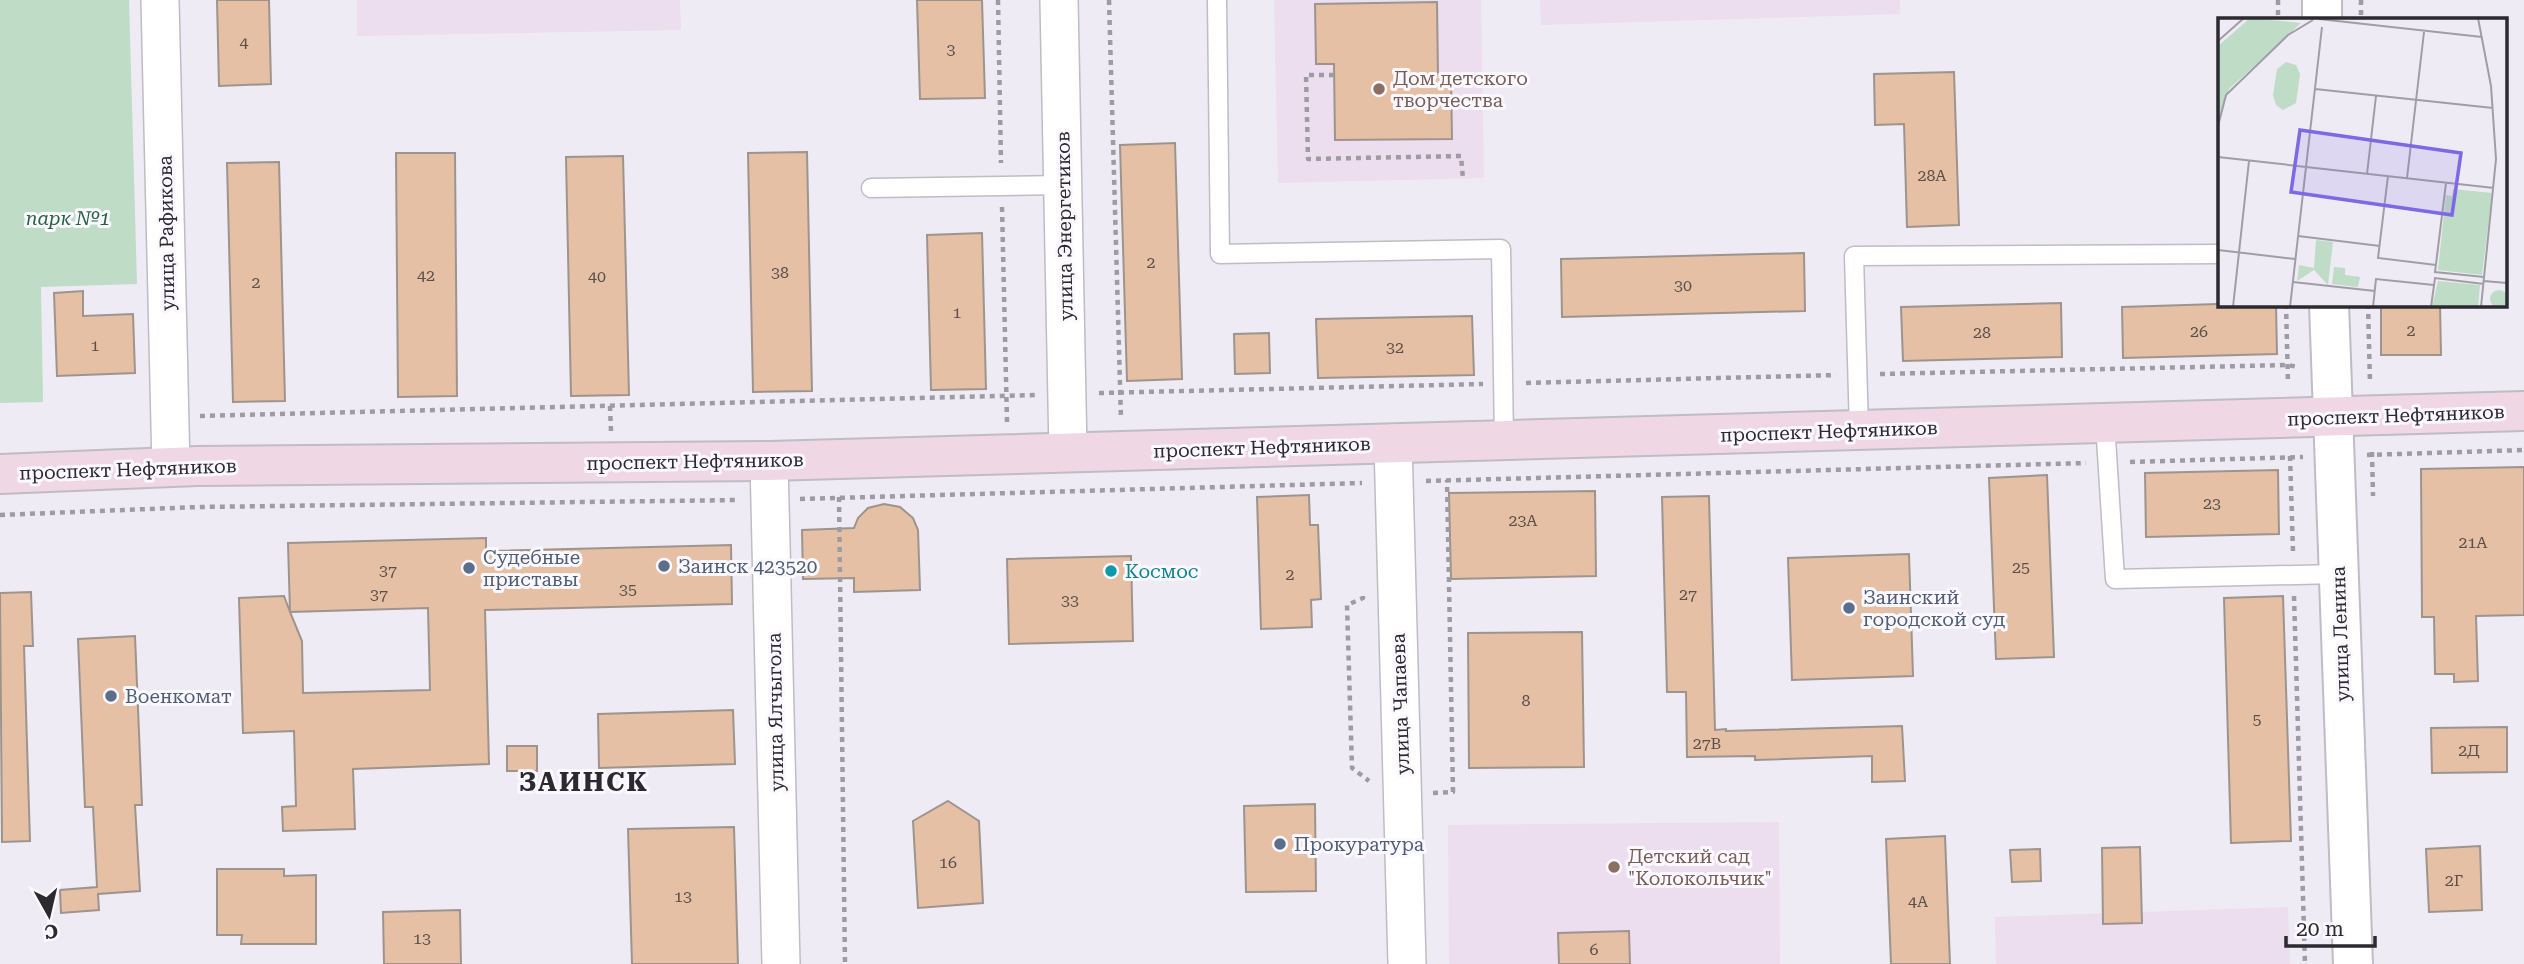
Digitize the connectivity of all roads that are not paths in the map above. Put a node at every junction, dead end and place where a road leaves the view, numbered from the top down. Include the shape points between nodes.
1 (160, 0) edge
2 (1059, 0) edge
3 (1217, 0) edge
4 (2322, 0) edge
5 (2322, 18) edge
6 (1063, 185) junction
7 (872, 188) dead end
8 (2218, 254) edge
9 (2329, 306) edge
10 (2524, 411) edge
11 (2331, 416) junction
12 (2105, 423) junction
13 (1859, 430) junction
14 (1504, 440) junction
15 (1393, 443) junction
16 (1068, 452) junction
17 (769, 461) junction
18 (172, 467) junction
19 (0, 474) edge
20 (2337, 573) junction
21 (781, 964) edge
22 (1407, 964) edge
23 (2353, 964) edge

1 - 18 street, улица Рафикова
2 - 6 street, улица Энергетиков
3 - 14 lane via 1220,254 1501,249
4 - 5 street
6 - 7 lane
6 - 16 street, улица Энергетиков
8 - 13 lane via 1854,256
9 - 11 street, улица Ленина
10 - 11 main road, проспект Нефтяников
11 - 12 main road, проспект Нефтяников
11 - 20 street, улица Ленина
12 - 13 main road, проспект Нефтяников
12 - 20 lane via 2115,579
13 - 14 main road, проспект Нефтяников
14 - 15 main road, проспект Нефтяников
15 - 16 main road, проспект Нефтяников
15 - 22 street, улица Чапаева
16 - 17 main road, проспект Нефтяников
17 - 18 main road, проспект Нефтяников
17 - 21 street, улица Ялчыгола
18 - 19 main road, проспект Нефтяников
20 - 23 street, улица Ленина

